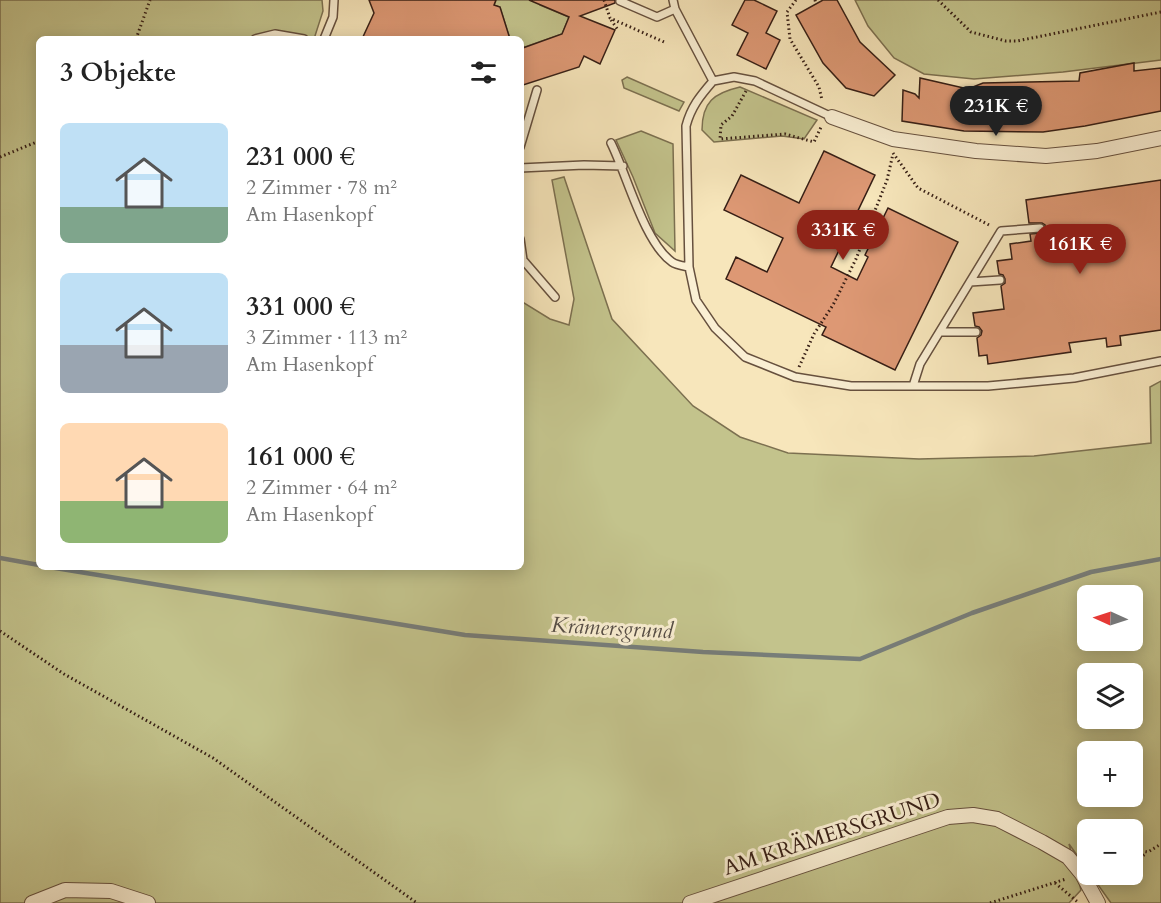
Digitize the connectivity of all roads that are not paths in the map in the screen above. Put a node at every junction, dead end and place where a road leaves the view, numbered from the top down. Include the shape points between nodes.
1 (334, 0) edge
2 (673, 0) edge
3 (620, 1) edge
4 (675, 9) junction
5 (267, 36) edge
6 (287, 36) edge
7 (325, 36) edge
8 (713, 81) junction
9 (537, 90) dead end
10 (830, 117) joint
11 (524, 134) edge
12 (1161, 138) edge
13 (611, 143) dead end
14 (623, 166) junction
15 (524, 168) edge
16 (1040, 228) dead end
17 (524, 261) edge
18 (689, 267) junction
19 (1000, 280) dead end
20 (970, 282) junction
21 (555, 297) dead end
22 (940, 332) junction
23 (976, 332) dead end
24 (1161, 361) edge
25 (913, 386) junction
26 (32, 903) edge
27 (148, 903) edge
28 (690, 903) edge
29 (1098, 903) edge

1 - 7 lane via 333,17
2 - 4 lane
3 - 4 lane via 657,17
4 - 8 lane
5 - 6 lane
8 - 10 lane via 734,77 755,81
8 - 18 lane via 697,99 686,126
9 - 11 lane
10 - 12 street via 893,146 1046,156
13 - 14 lane
14 - 15 lane
14 - 18 lane via 650,237 672,262
16 - 20 lane via 1000,231
17 - 21 lane
18 - 25 lane via 696,300 715,328 745,357 795,377 851,386
19 - 20 lane
20 - 22 lane
22 - 23 lane
22 - 25 lane via 920,364
24 - 25 lane via 1074,378 988,386
26 - 27 street via 65,890 76,890 111,891
28 - 29 street, AM KRÄMERSGRUND via 948,817 974,814 997,819 1068,857

